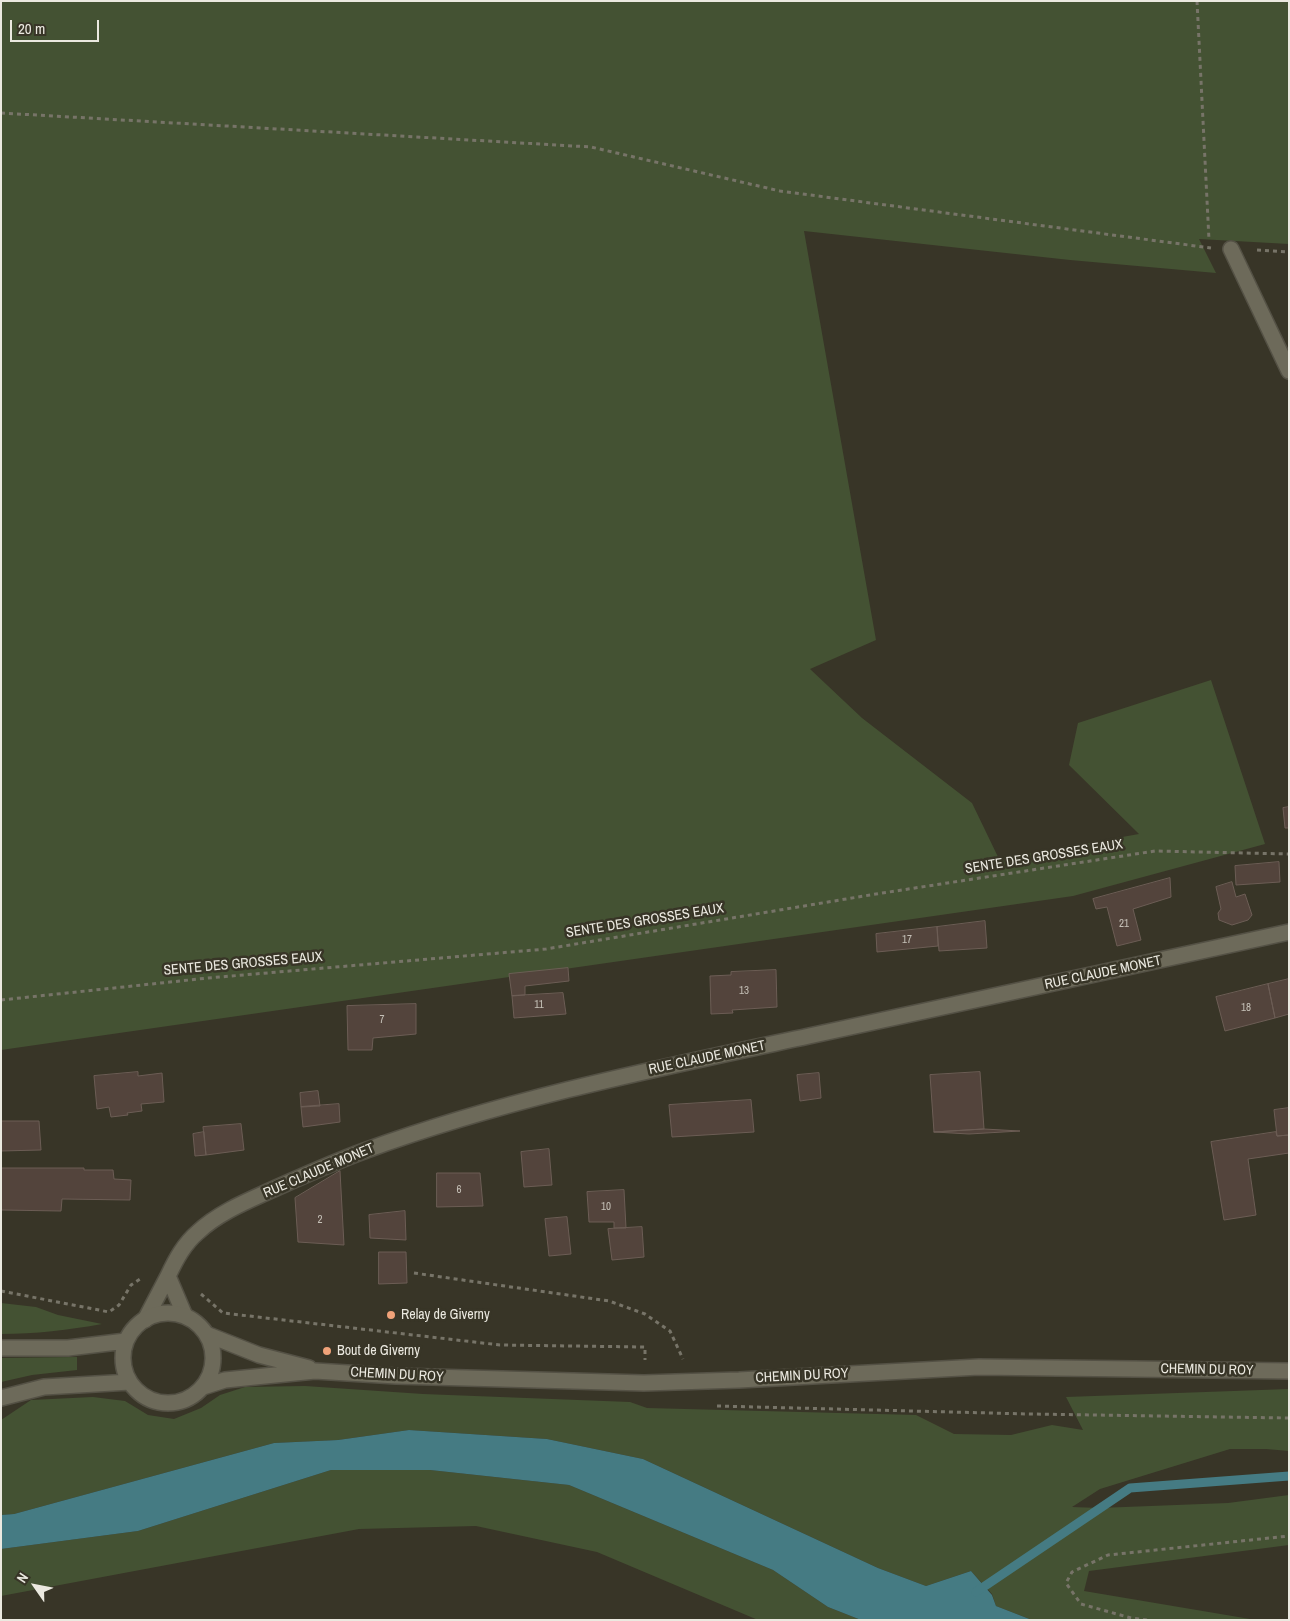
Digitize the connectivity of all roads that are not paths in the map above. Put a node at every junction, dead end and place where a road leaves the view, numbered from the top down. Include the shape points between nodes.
1 (1231, 249) dead end
2 (1289, 371) edge
3 (1289, 932) edge
4 (168, 1276) junction
5 (185, 1316) junction
6 (145, 1320) junction
7 (206, 1334) junction
8 (126, 1341) junction
9 (1, 1348) edge
10 (315, 1371) junction
11 (1289, 1371) edge
12 (130, 1382) junction
13 (203, 1387) junction
14 (1, 1398) edge

1 - 2 main road
3 - 4 main road, RUE CLAUDE MONET via 580,1086 418,1132 334,1162 228,1212 199,1230 186,1243
4 - 5 main road
4 - 6 main road, RUE CLAUDE MONET
5 - 6 main road via 158,1314
5 - 7 main road
6 - 8 main road
7 - 10 main road, CHEMIN DU ROY via 259,1355
7 - 13 main road via 212,1347 213,1361
8 - 9 main road via 68,1348
8 - 12 main road via 124,1368
10 - 11 main road, CHEMIN DU ROY via 644,1383 979,1367
10 - 13 main road, CHEMIN DU ROY via 225,1380
12 - 13 main road via 151,1400 165,1403 179,1402
12 - 14 main road via 44,1387

